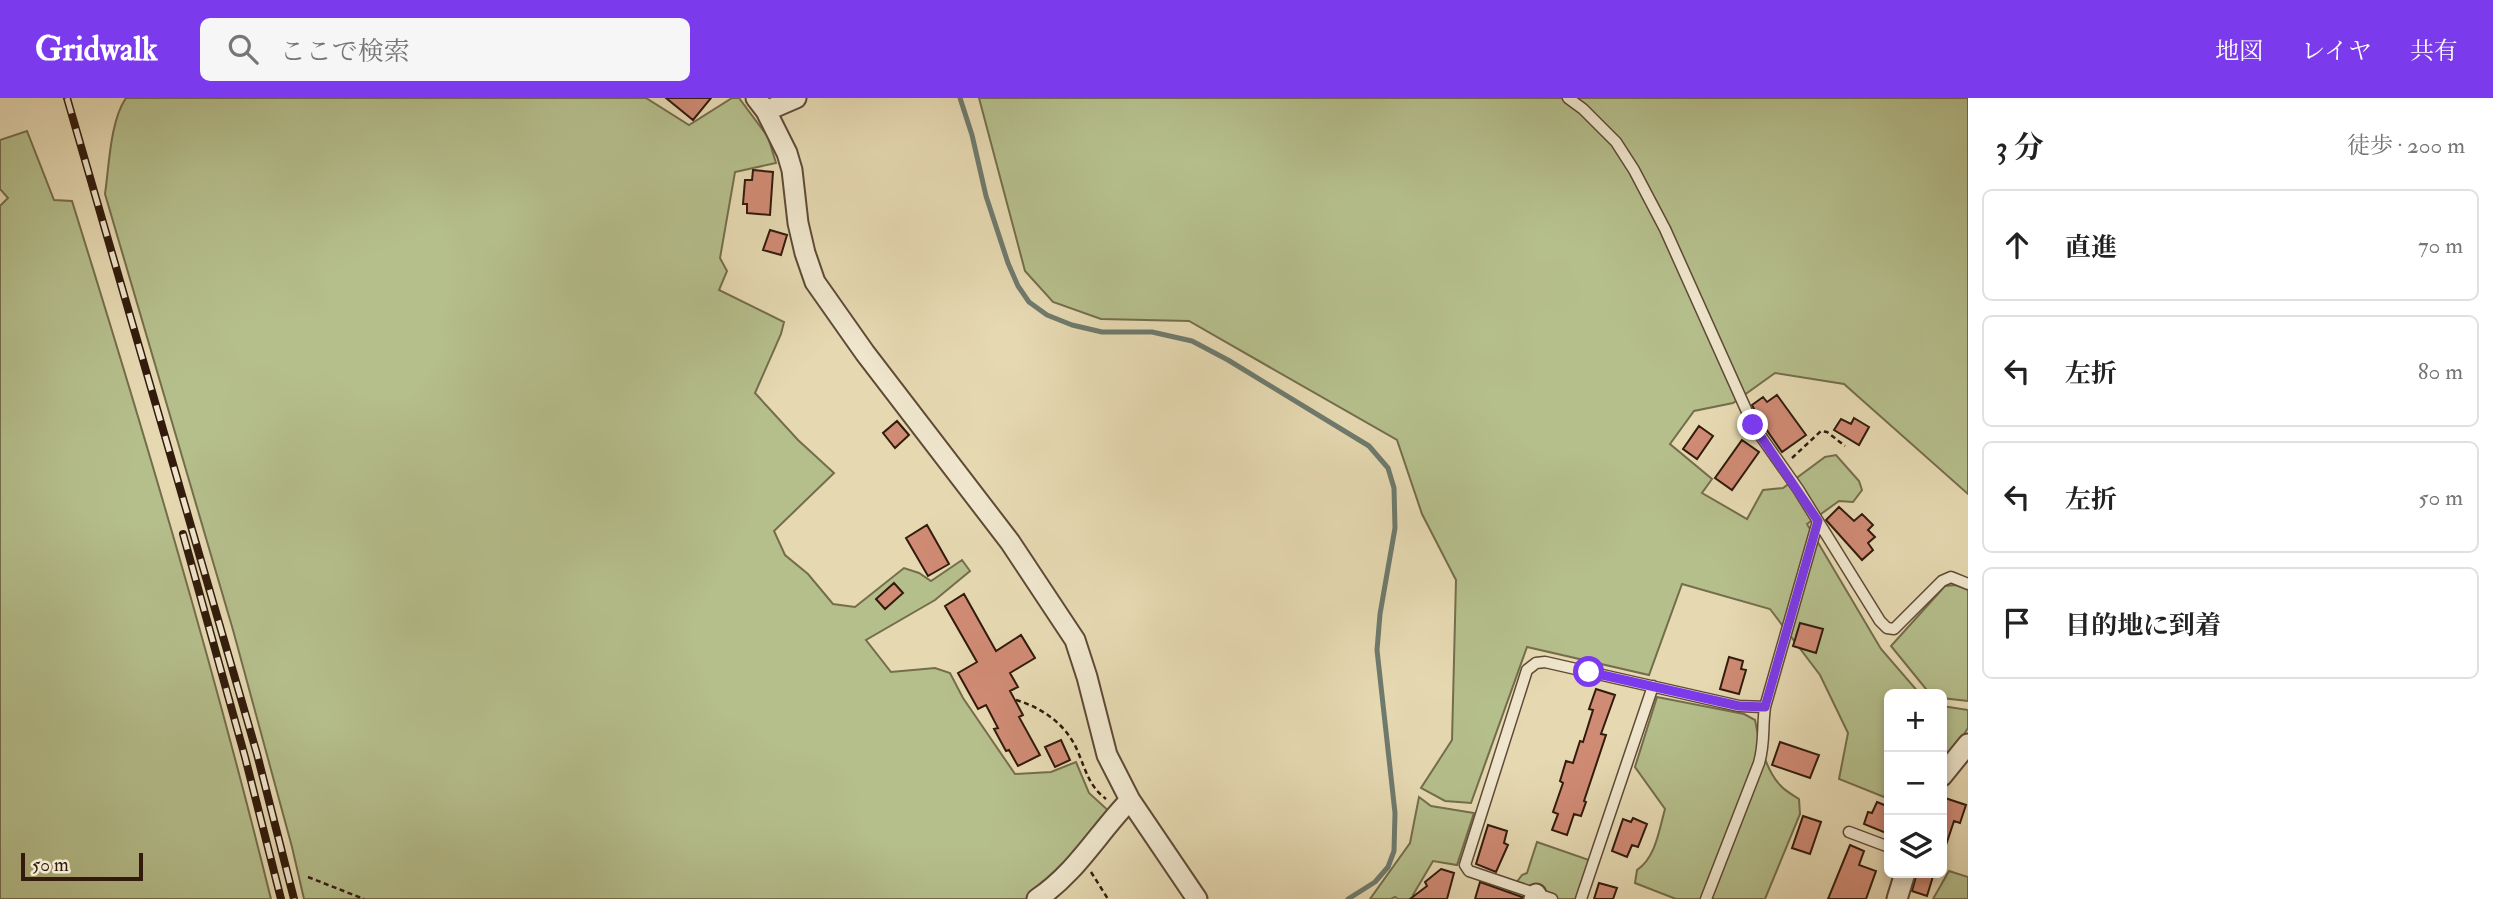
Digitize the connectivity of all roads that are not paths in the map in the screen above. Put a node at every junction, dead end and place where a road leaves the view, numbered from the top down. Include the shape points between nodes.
1 (796, 98) edge
2 (1568, 98) edge
3 (761, 104) edge
4 (1818, 521) junction
5 (1968, 584) edge
6 (1653, 686) junction
7 (1765, 707) junction
8 (1968, 744) edge
9 (1947, 770) edge
10 (1125, 805) junction
11 (1849, 832) dead end
12 (1884, 845) edge
13 (1903, 878) edge
14 (1541, 897) edge
15 (1037, 899) edge
16 (1197, 899) edge
17 (1581, 899) edge
18 (1706, 899) edge
19 (1896, 899) edge

1 - 3 street
2 - 4 lane via 1616,142 1634,170 1753,425
3 - 10 street via 787,153 804,253 815,282 1010,542 1075,640
4 - 5 lane via 1887,628 1901,624 1942,581 1951,577
4 - 7 lane
6 - 7 lane via 1739,706
6 - 14 lane via 1545,662 1527,670 1465,865 1469,871
6 - 17 lane
7 - 18 lane via 1765,742 1759,763
8 - 9 street
10 - 15 street via 1082,859
10 - 16 street
11 - 12 lane
13 - 19 street

